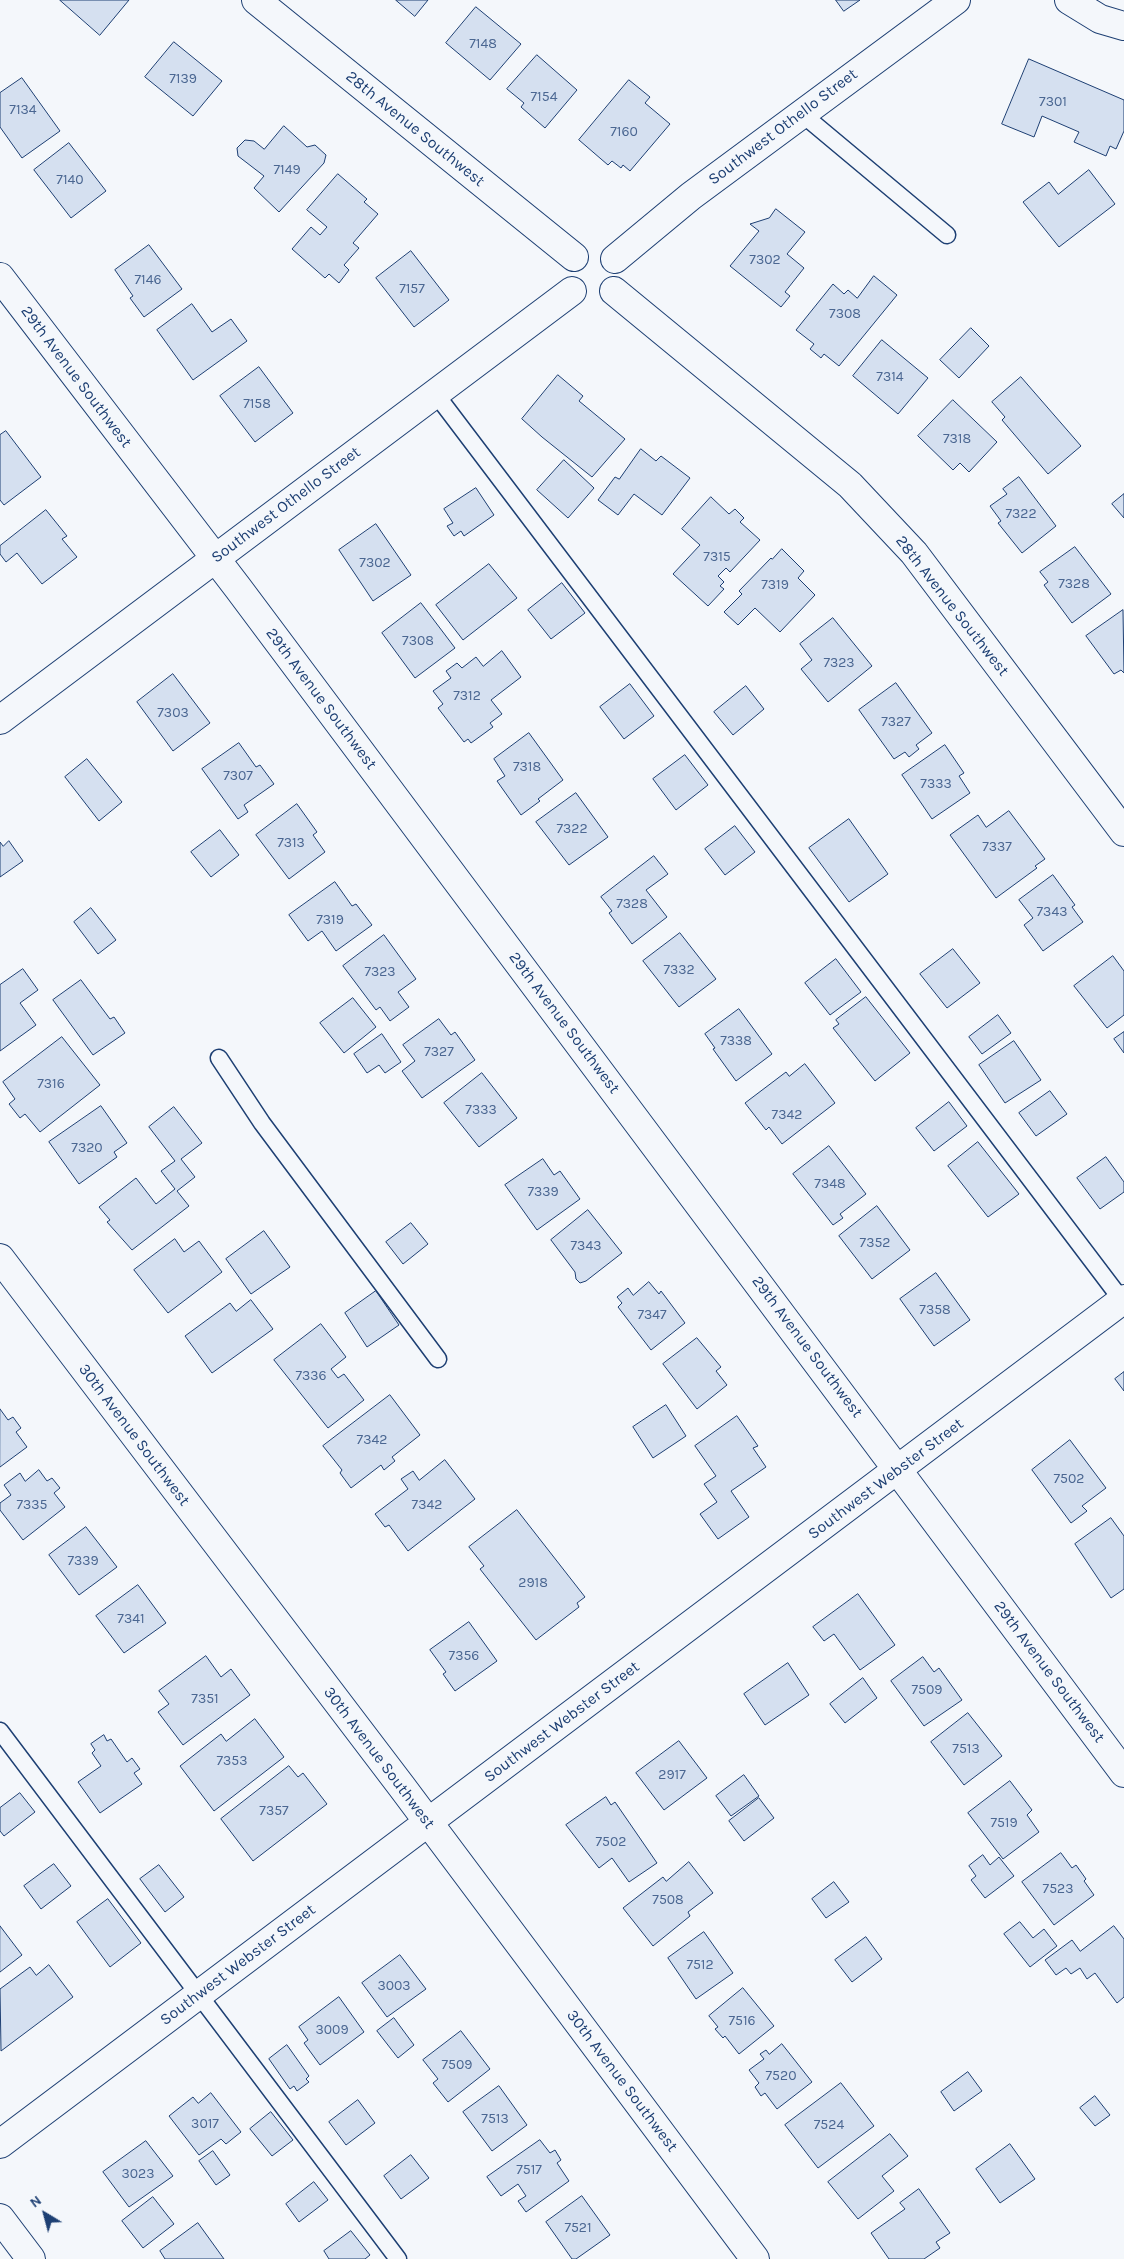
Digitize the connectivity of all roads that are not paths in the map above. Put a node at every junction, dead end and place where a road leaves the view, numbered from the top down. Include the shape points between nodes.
1 (256, 0) edge
2 (956, 0) edge
3 (1069, 0) edge
4 (1124, 26) edge
5 (801, 113) junction
6 (947, 235) dead end
7 (574, 257) junction
8 (615, 259) junction
9 (0, 277) edge
10 (572, 291) junction
11 (614, 291) junction
12 (434, 393) junction
13 (215, 558) junction
14 (0, 720) edge
15 (1124, 832) edge
16 (219, 1058) dead end
17 (0, 1258) edge
18 (1124, 1301) edge
19 (438, 1359) dead end
20 (899, 1470) junction
21 (0, 1731) edge
22 (1124, 1773) edge
23 (428, 1823) junction
24 (199, 1994) junction
25 (0, 2144) edge
26 (0, 2218) edge
27 (31, 2259) edge
28 (398, 2259) edge
29 (755, 2259) edge

1 - 7 street, 28th Avenue Southwest
2 - 5 street, Southwest Othello Street
3 - 4 street via 1100,18
5 - 6 lane
5 - 8 street, Southwest Othello Street via 691,196
7 - 8 street via 581,252 599,249
7 - 10 street via 567,274
8 - 11 street via 620,276
9 - 13 street, 29th Avenue Southwest
10 - 11 street via 592,302 608,298
10 - 12 street, Southwest Othello Street
11 - 15 street, 28th Avenue Southwest via 857,491 914,553
12 - 13 street, Southwest Othello Street
12 - 18 lane
13 - 14 street, Southwest Othello Street
13 - 20 street, 29th Avenue Southwest
16 - 19 lane via 262,1123
17 - 23 street, 30th Avenue Southwest
18 - 20 street, Southwest Webster Street
20 - 22 street, 29th Avenue Southwest
20 - 23 street, Southwest Webster Street
21 - 24 lane
23 - 24 street, Southwest Webster Street
23 - 29 street, 30th Avenue Southwest
24 - 25 street, Southwest Webster Street
24 - 28 lane
26 - 27 street

